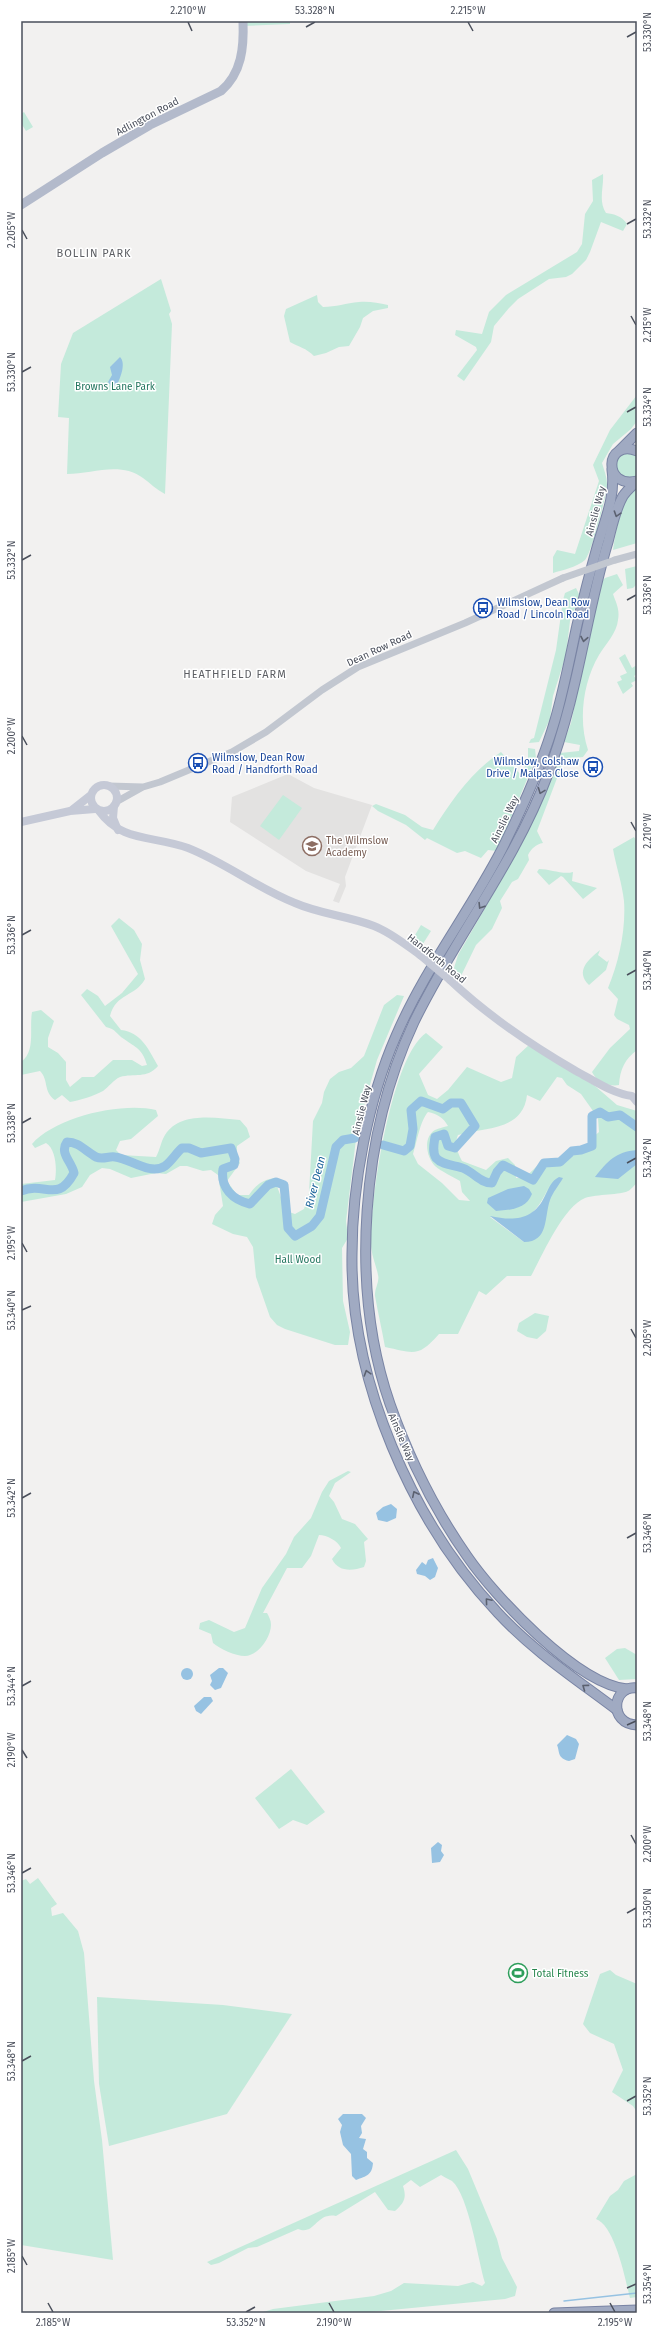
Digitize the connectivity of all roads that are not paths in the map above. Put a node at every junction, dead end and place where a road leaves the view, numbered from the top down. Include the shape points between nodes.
1 (243, 21) edge
2 (21, 206) edge
3 (637, 433) edge
4 (619, 451) junction
5 (637, 451) edge
6 (612, 470) junction
7 (637, 481) edge
8 (637, 554) edge
9 (109, 786) junction
10 (143, 787) junction
11 (91, 794) junction
12 (115, 804) junction
13 (97, 810) junction
14 (70, 811) junction
15 (21, 822) edge
16 (118, 830) junction
17 (637, 1102) edge
18 (634, 1688) edge
19 (617, 1710) junction
20 (637, 1725) edge
21 (637, 2307) edge
22 (637, 2310) edge
23 (592, 2311) junction
24 (554, 2313) edge

1 - 2 main road, Adlington Road via 240,64 230,82 221,91 150,125
3 - 4 highway
4 - 5 highway
4 - 6 highway via 611,461
6 - 7 highway via 621,480
19 -> 6 highway, Ainslie Way via 533,1648 498,1614 466,1576 424,1511 392,1444 365,1366 354,1291 352,1253 362,1154 385,1063 412,1002 500,852 537,772 561,698 586,588 613,494
7 -> 18 highway, Ainslie Way via 622,498 614,523 594,591 565,722 539,798 510,856 436,980 413,1024 396,1067 382,1114 370,1172 365,1253 378,1363 389,1403 433,1506 476,1570 507,1606 581,1670 604,1684
8 - 10 street, Dean Row Road, bridge via 563,578 358,667 326,687 266,732 232,752 190,771
9 - 10 street, Dean Row Road
9 - 11 main road via 99,786
9 - 12 main road via 116,793
10 - 12 street, Dean Row Road
11 - 13 main road via 91,802
11 - 14 main road via 84,803
12 - 13 main road via 107,811
12 - 16 main road via 113,818
13 - 14 main road
13 - 16 main road, Handforth Road via 108,824
14 - 15 main road
16 - 17 main road, Handforth Road, bridge via 187,848 223,864 268,891 296,904 374,926 420,955 474,1002 534,1046 590,1079 623,1095 632,1096
18 - 19 highway via 621,1694
19 - 20 highway, Ainslie Way via 622,1720
21 - 23 highway
22 - 23 highway
23 - 24 highway

